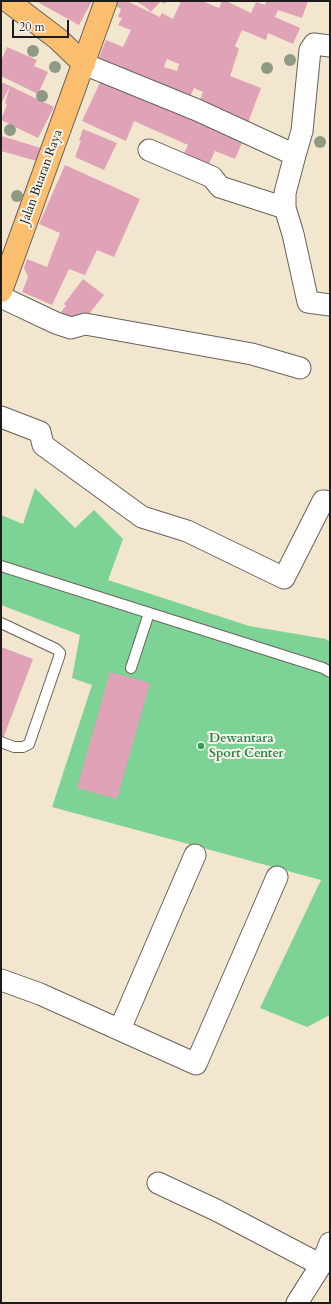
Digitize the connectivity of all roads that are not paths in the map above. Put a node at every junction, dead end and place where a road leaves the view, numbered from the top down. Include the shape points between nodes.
1 (8, 1) edge
2 (106, 1) edge
3 (96, 29) junction
4 (58, 39) junction
5 (330, 46) edge
6 (84, 64) junction
7 (149, 150) dead end
8 (295, 155) junction
9 (285, 208) junction
10 (1, 291) edge
11 (1, 297) edge
12 (330, 305) edge
13 (300, 368) dead end
14 (1, 417) edge
15 (330, 502) edge
16 (1, 566) edge
17 (149, 613) junction
18 (1, 623) edge
19 (131, 668) dead end
20 (330, 672) edge
21 (1, 742) edge
22 (195, 855) dead end
23 (277, 877) dead end
24 (1, 980) edge
25 (120, 1029) junction
26 (158, 1183) dead end
27 (330, 1243) edge
28 (321, 1265) junction
29 (297, 1303) edge

1 - 4 main road
2 - 3 main road, Jalan Buaran Raya
3 - 4 main road via 84,38
3 - 6 main road, Jalan Buaran Raya
4 - 6 main road
5 - 8 street via 314,44 310,50 302,131
6 - 8 street via 197,110
6 - 10 main road, Jalan Buaran Raya
7 - 9 street via 212,176 220,187
8 - 9 street via 285,193
9 - 12 street via 308,302
11 - 13 street via 72,328 85,324 252,354
14 - 15 street via 40,432 43,445 142,517 188,531 284,578 323,501
16 - 17 lane
17 - 19 lane
17 - 20 lane
18 - 21 lane via 60,652 29,744 14,747
22 - 25 street
23 - 25 street via 196,1064
24 - 25 street
26 - 28 street
27 - 28 street
28 - 29 street

